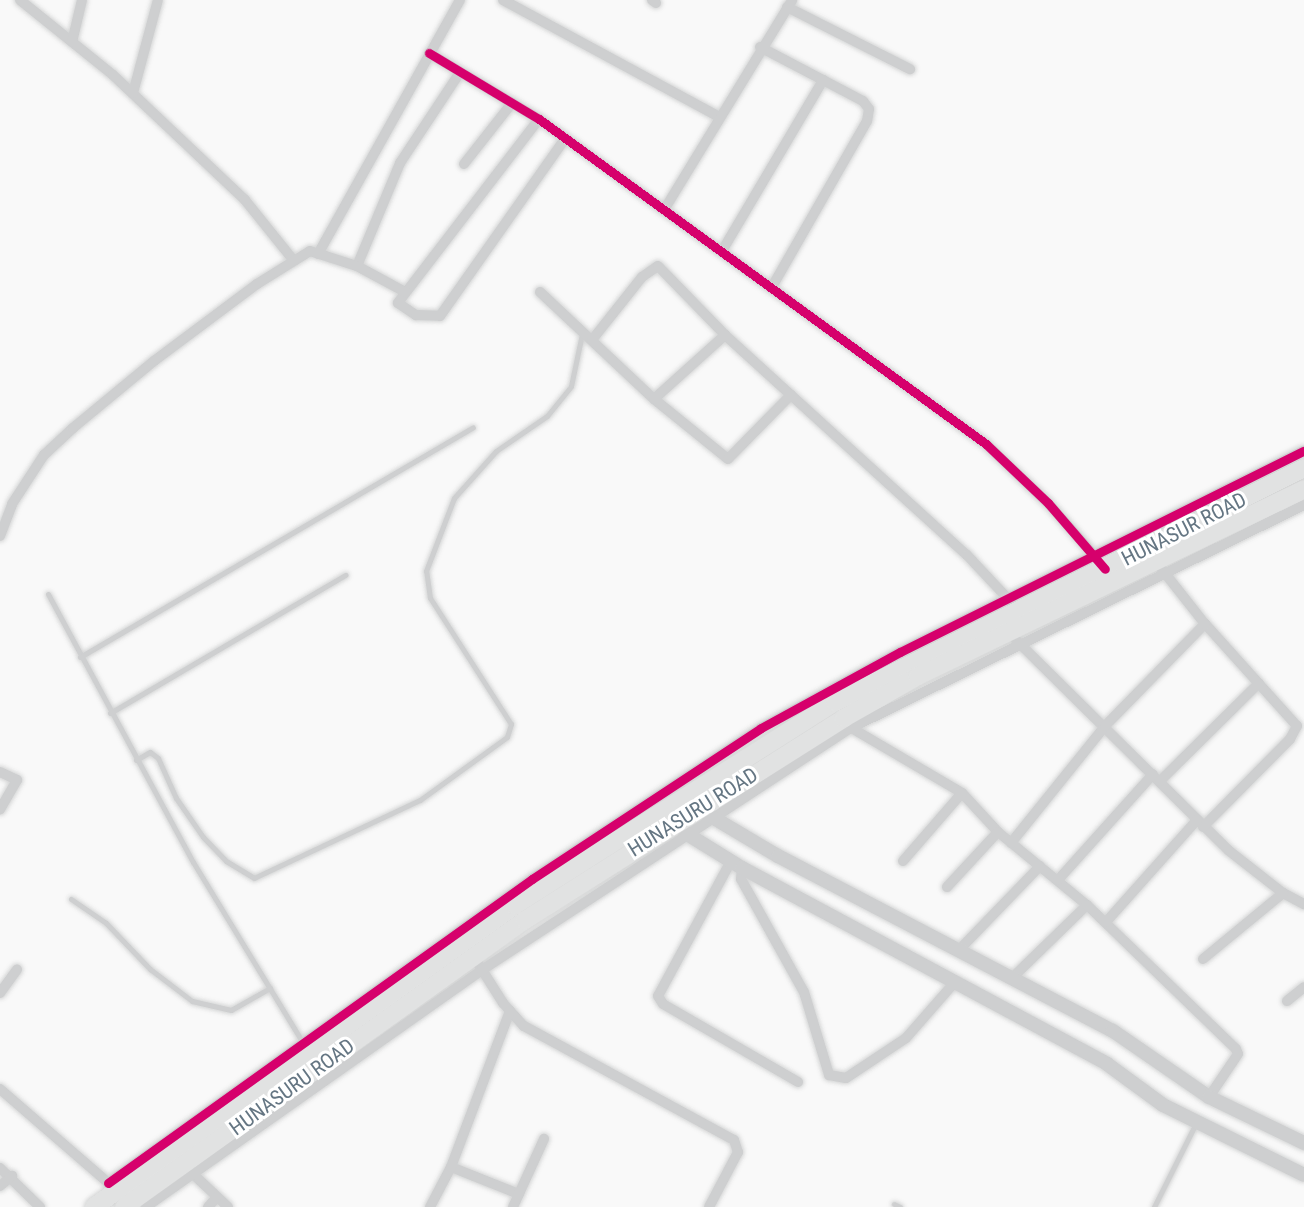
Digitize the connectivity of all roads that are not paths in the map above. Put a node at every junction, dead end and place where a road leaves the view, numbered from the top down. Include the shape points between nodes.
1 (20, 0) edge
2 (82, 0) edge
3 (158, 0) edge
4 (460, 0) edge
5 (503, 0) edge
6 (790, 3) edge
7 (72, 42) junction
8 (760, 47) junction
9 (429, 53) junction
10 (910, 69) dead end
11 (459, 74) junction
12 (823, 80) junction
13 (133, 93) junction
14 (512, 103) junction
15 (719, 117) junction
16 (539, 119) junction
17 (565, 139) junction
18 (464, 164) dead end
19 (664, 210) junction
20 (722, 251) junction
21 (318, 254) junction
22 (294, 261) junction
23 (357, 266) junction
24 (772, 287) junction
25 (405, 292) junction
26 (540, 292) dead end
27 (583, 332) junction
28 (725, 335) junction
29 (592, 340) junction
30 (791, 395) junction
31 (654, 399) junction
32 (473, 427) dead end
33 (1304, 451) edge
34 (1304, 468) edge
35 (1304, 489) edge
36 (1304, 505) edge
37 (0, 536) edge
38 (1101, 562) junction
39 (1160, 568) junction
40 (345, 576) dead end
41 (48, 594) dead end
42 (1018, 611) junction
43 (1204, 624) junction
44 (1014, 638) junction
45 (81, 657) junction
46 (1259, 683) junction
47 (110, 713) junction
48 (847, 723) junction
49 (1106, 726) junction
50 (136, 760) junction
51 (0, 772) edge
52 (1156, 778) junction
53 (687, 793) junction
54 (962, 793) junction
55 (697, 808) junction
56 (0, 810) edge
57 (713, 818) junction
58 (677, 820) junction
59 (1200, 824) junction
60 (998, 832) junction
61 (1011, 843) junction
62 (903, 861) dead end
63 (736, 864) junction
64 (1040, 866) junction
65 (1058, 880) junction
66 (947, 887) dead end
67 (1283, 893) junction
68 (71, 899) dead end
69 (1304, 904) edge
70 (1087, 905) junction
71 (1106, 922) junction
72 (958, 951) junction
73 (1203, 959) dead end
74 (478, 963) junction
75 (17, 970) dead end
76 (1010, 980) junction
77 (955, 982) junction
78 (1304, 987) edge
79 (270, 988) junction
80 (0, 993) edge
81 (1287, 1001) dead end
82 (510, 1011) junction
83 (306, 1049) junction
84 (798, 1082) dead end
85 (0, 1089) edge
86 (1209, 1097) junction
87 (1197, 1122) junction
88 (544, 1139) dead end
89 (1304, 1143) edge
90 (451, 1167) junction
91 (0, 1168) edge
92 (193, 1174) junction
93 (12, 1176) junction
94 (1304, 1176) edge
95 (0, 1186) edge
96 (519, 1194) junction
97 (218, 1197) junction
98 (125, 1198) edge
99 (40, 1207) edge
100 (94, 1207) edge
101 (208, 1207) edge
102 (228, 1207) edge
103 (430, 1207) edge
104 (513, 1207) edge
105 (709, 1207) edge
106 (1154, 1207) edge

1 - 7 street
2 - 7 street
3 - 13 street
4 - 9 street
5 - 15 street
6 - 8 street
6 - 10 street
7 - 13 street
8 - 12 street
8 - 15 street
9 - 11 street
9 - 21 street
11 - 14 street
11 - 23 street via 400,163
12 - 20 street
12 - 24 street via 863,101 869,109 867,121
13 - 22 street via 245,200
14 - 16 street
14 - 18 street
15 - 19 street
16 - 17 street
16 - 25 street
17 - 19 street
17 - 25 street via 440,316 416,315 398,303
19 - 20 street
20 - 24 street
21 - 22 street via 310,251
21 - 23 street
22 - 37 street via 154,361 44,455 12,504
23 - 25 street
24 - 38 street via 821,328 986,444 1048,503
26 - 27 street
27 - 29 street
27 - 50 lane via 571,386 547,416 496,451 454,498 426,571 430,598 511,724 507,737 420,800 254,878 226,861 203,837 176,798 159,758 150,752
28 - 29 street via 658,266 642,277
28 - 30 street
28 - 31 street
29 - 31 street
30 - 31 street via 728,459
30 - 42 street
32 - 45 lane
33 - 38 street
34 - 38 highway, HUNASUR ROAD
35 - 39 highway, HUNASURU ROAD
36 - 39 street
38 - 42 highway, HUNASUR ROAD
39 - 42 highway, HUNASURU ROAD
39 - 43 street
39 - 44 street
40 - 47 lane
41 - 45 lane
42 - 44 highway, HUNASURU ROAD
42 - 53 highway, HUNASUR ROAD via 835,702
42 - 83 street via 900,652 761,728 531,879
43 - 46 street
43 - 49 street
44 - 48 highway, HUNASURU ROAD
44 - 49 street
45 - 47 lane
46 - 52 street
46 - 59 street via 1297,726 1297,732
47 - 50 lane
48 - 54 street
48 - 55 highway, HUNASURU ROAD
48 - 57 street
49 - 52 street
49 - 61 street
50 - 79 lane
51 - 56 street via 17,780
52 - 59 street
52 - 65 street
53 - 55 street
53 - 58 highway, HUNASUR ROAD
54 - 60 street
54 - 62 street
55 - 57 street
55 - 58 highway, HUNASURU ROAD
57 - 58 street
57 - 72 street
58 - 63 street
58 - 74 highway, HUNASURU ROAD
58 - 83 highway, HUNASUR ROAD via 515,905
59 - 67 street
59 - 71 street
60 - 61 street
60 - 66 street
61 - 64 street
63 - 77 street
63 - 77 street via 804,992 829,1076 846,1078 906,1038
63 - 84 street via 658,996 663,1004
64 - 65 street
64 - 72 street
65 - 70 street
67 - 69 street
67 - 73 street
68 - 79 lane via 106,923 150,969 192,1001 231,1010
70 - 71 street
70 - 76 street
71 - 86 street via 1236,1049 1238,1054
72 - 76 street
74 - 82 street
74 - 92 street
74 - 98 highway, HUNASURU ROAD
75 - 80 street
76 - 86 street via 1113,1031
77 - 87 street via 1107,1064 1163,1105
78 - 81 street
79 - 83 lane
82 - 90 street
82 - 105 street via 552,1045 611,1072 734,1140 738,1152
83 - 98 highway, HUNASUR ROAD
85 - 98 street
86 - 89 street
87 - 94 street
87 - 106 lane
88 - 96 street
90 - 96 street
90 - 103 street
91 - 93 street
92 - 97 street
92 - 98 street
93 - 95 street
93 - 99 street
96 - 104 street
97 - 101 street
97 - 102 street
98 - 100 highway, HUNASUR ROAD

